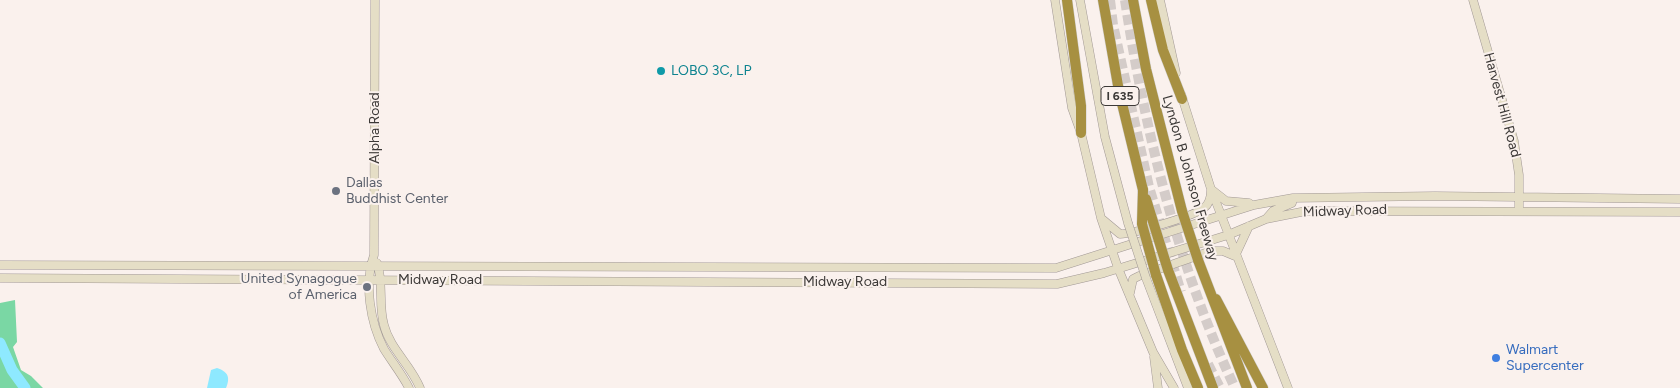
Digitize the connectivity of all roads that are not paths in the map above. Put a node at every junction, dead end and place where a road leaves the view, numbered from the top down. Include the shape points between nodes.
1 (375, 0) edge
2 (1055, 0) edge
3 (1067, 0) edge
4 (1080, 0) edge
5 (1103, 0) edge
6 (1133, 0) edge
7 (1151, 0) edge
8 (1160, 0) edge
9 (1473, 0) edge
10 (1182, 99) junction
11 (1081, 133) junction
12 (1211, 189) junction
13 (1143, 190) junction
14 (1372, 196) junction
15 (1435, 196) junction
16 (1293, 198) junction
17 (1519, 198) junction
18 (1680, 199) edge
19 (1259, 204) junction
20 (1370, 210) junction
21 (1435, 210) junction
22 (1519, 211) junction
23 (1680, 212) edge
24 (1220, 215) junction
25 (1101, 218) junction
26 (1266, 219) junction
27 (1249, 225) junction
28 (1228, 235) junction
29 (1112, 250) junction
30 (374, 255) junction
31 (1235, 256) junction
32 (0, 265) edge
33 (220, 266) junction
34 (378, 266) junction
35 (370, 267) junction
36 (907, 268) junction
37 (1014, 268) junction
38 (1118, 268) junction
39 (1151, 277) junction
40 (0, 278) edge
41 (370, 280) junction
42 (379, 280) junction
43 (220, 281) junction
44 (907, 282) junction
45 (1014, 283) junction
46 (1207, 285) junction
47 (1131, 299) junction
48 (1153, 352) junction
49 (408, 388) edge
50 (420, 388) edge
51 (1158, 388) edge
52 (1174, 388) edge
53 (1188, 388) edge
54 (1198, 388) edge
55 (1213, 388) edge
56 (1247, 388) edge
57 (1263, 388) edge
58 (1286, 388) edge

1 - 30 main road, Alpha Road
2 - 11 main road via 1072,108
3 - 11 highway via 1081,106
4 - 39 main road, bridge via 1105,137 1128,223
5 - 13 highway, I 635 via 1119,91
6 - 46 highway, Lyndon B Johnson Freeway / I 635, bridge via 1173,179
7 - 10 highway via 1163,50
8 - 10 main road, Lyndon B Johnson Freeway
9 - 17 main road, Harvest Hill Road via 1514,141
10 - 12 main road, Lyndon B Johnson Freeway
11 - 25 main road
12 - 19 main road via 1231,203
12 - 24 main road, Lyndon B Johnson Freeway
12 - 25 main road via 1208,202 1199,211 1134,232 1120,234
13 - 39 highway, bridge via 1142,224
13 - 55 highway, I 635, bridge via 1168,270
14 - 15 main road, Midway Road
14 - 16 main road, Midway Road
14 - 20 main road
15 - 17 main road, Midway Road
15 - 21 main road
16 - 19 main road, Midway Road
16 - 26 main road via 1292,203 1273,211
17 - 18 main road, Midway Road
17 - 22 main road, Harvest Hill Road
19 - 24 main road, Midway Road
20 - 21 main road, Midway Road
20 - 26 main road, Midway Road via 1319,210
21 - 22 main road, Midway Road
22 - 23 main road, Midway Road
24 - 28 main road, Lyndon B Johnson Freeway
24 - 29 main road, Midway Road
25 - 29 main road
26 - 27 main road, Midway Road
27 - 28 main road, Midway Road
27 - 31 main road
28 - 31 main road, Lyndon B Johnson Freeway
28 - 38 main road, Midway Road
29 - 37 main road, Midway Road via 1056,268
29 - 38 main road
30 - 34 main road, Alpha Road
30 - 35 main road, Alpha Road
31 - 47 main road via 1211,251 1139,276 1130,286
31 - 58 main road, Lyndon B Johnson Freeway
32 - 33 main road, Midway Road
33 - 35 main road, Midway Road
33 - 43 main road
34 - 35 main road, Midway Road
34 - 36 main road, Midway Road
34 - 42 main road, Alpha Road
35 - 41 main road, Alpha Road
36 - 37 main road, Midway Road
36 - 44 main road
37 - 45 main road
38 - 45 main road, Midway Road via 1057,284
38 - 47 main road
39 - 53 main road
39 - 54 highway
40 - 43 main road, Midway Road
41 - 42 main road, Midway Road
41 - 43 main road, Midway Road
41 - 49 main road, Alpha Road via 375,327
42 - 44 main road, Midway Road
42 - 50 main road, Alpha Road via 380,306 387,334
44 - 45 main road, Midway Road
46 - 56 highway, Lyndon B Johnson Freeway / I 635
46 - 57 highway via 1224,310
47 - 48 main road
48 - 51 main road
48 - 52 main road

